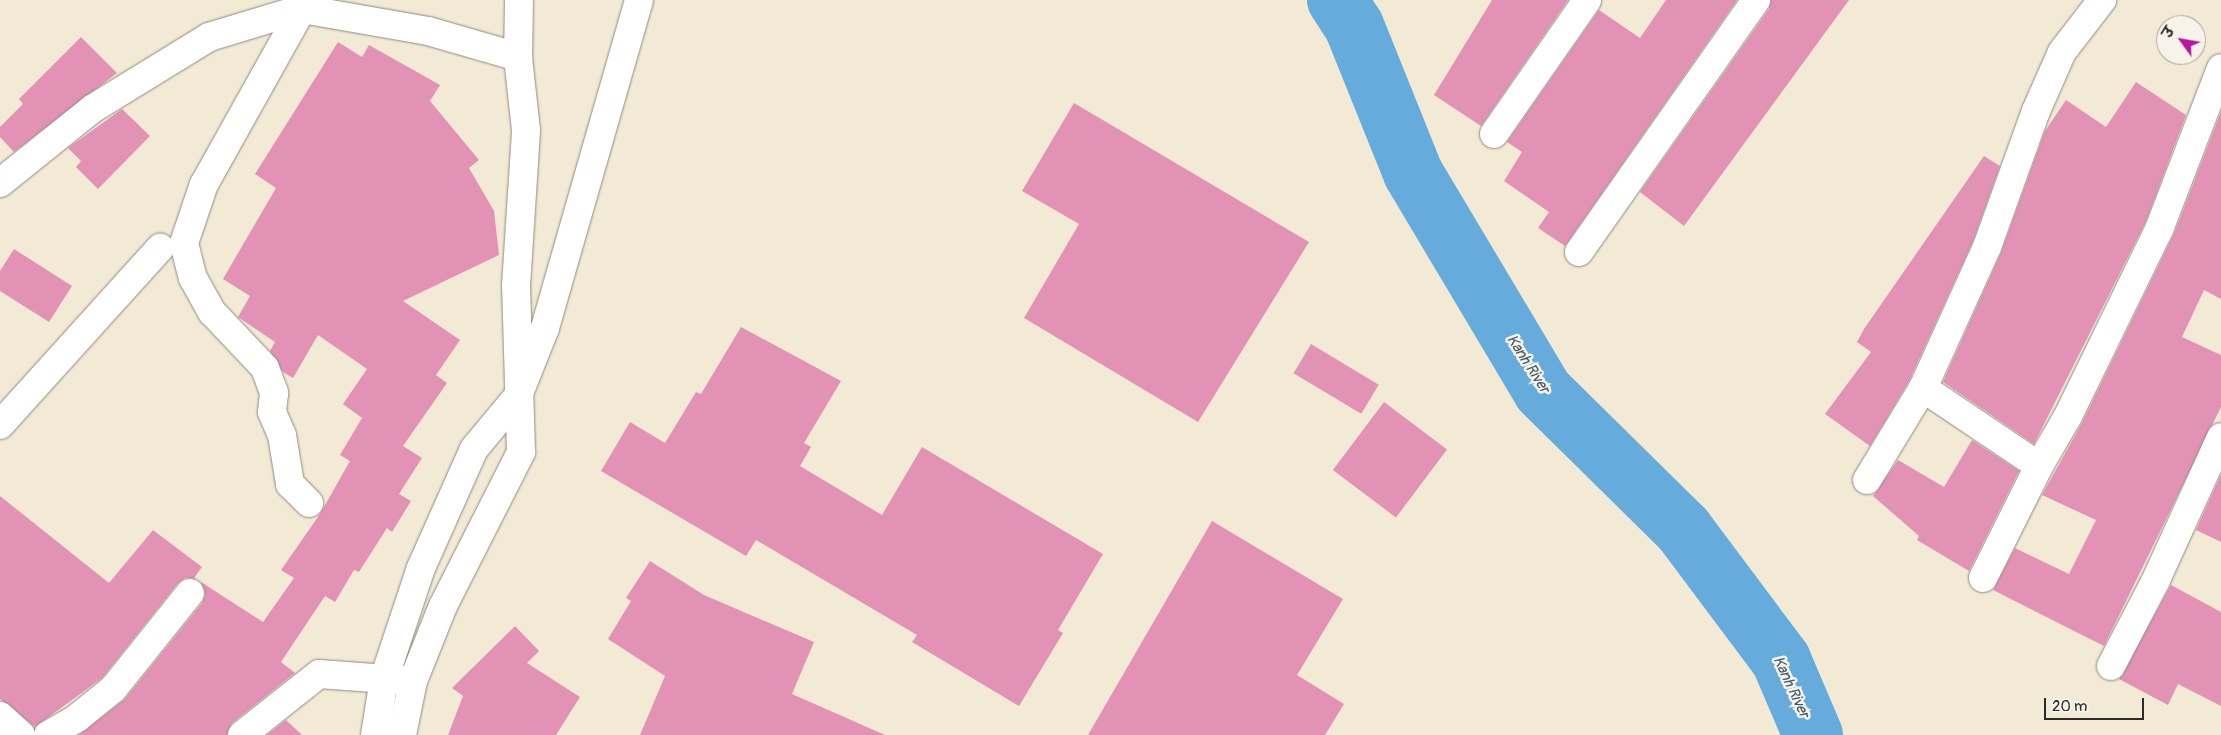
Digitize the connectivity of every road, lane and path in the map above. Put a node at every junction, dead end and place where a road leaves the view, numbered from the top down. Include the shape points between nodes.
1 (519, 0) edge
2 (639, 0) edge
3 (1587, 0) edge
4 (1756, 0) edge
5 (2102, 0) edge
6 (302, 10) junction
7 (518, 57) junction
8 (2221, 68) edge
9 (1494, 134) dead end
10 (0, 182) edge
11 (160, 248) dead end
12 (1579, 252) dead end
13 (1923, 388) junction
14 (518, 396) junction
15 (0, 425) edge
16 (2221, 437) edge
17 (2039, 466) junction
18 (1868, 480) dead end
19 (309, 503) dead end
20 (1983, 578) dead end
21 (190, 593) dead end
22 (2111, 666) dead end
23 (384, 680) junction
24 (413, 681) junction
25 (0, 716) edge
26 (21, 735) edge
27 (48, 735) edge
28 (242, 735) edge
29 (376, 735) edge
30 (402, 735) edge

1 - 7 street
2 - 14 street via 545,328
3 - 9 street
4 - 12 street
5 - 13 street via 2062,52 2036,112 1987,247
6 - 7 street via 428,31
6 - 10 street via 209,37 92,109
6 - 19 street via 204,184 184,243 193,278 212,312 264,368 274,393 272,412 282,435 290,484
7 - 14 street via 526,130 516,286
8 - 17 street via 2160,227 2068,416
11 - 15 street
13 - 17 street
13 - 18 street
14 - 23 street via 474,449 421,568
14 - 24 street via 521,452 443,606
16 - 22 street via 2155,582
17 - 20 street
21 - 27 street via 113,689 77,718
23 - 24 street
23 - 28 street via 319,674
23 - 29 street
24 - 30 street
25 - 26 street

